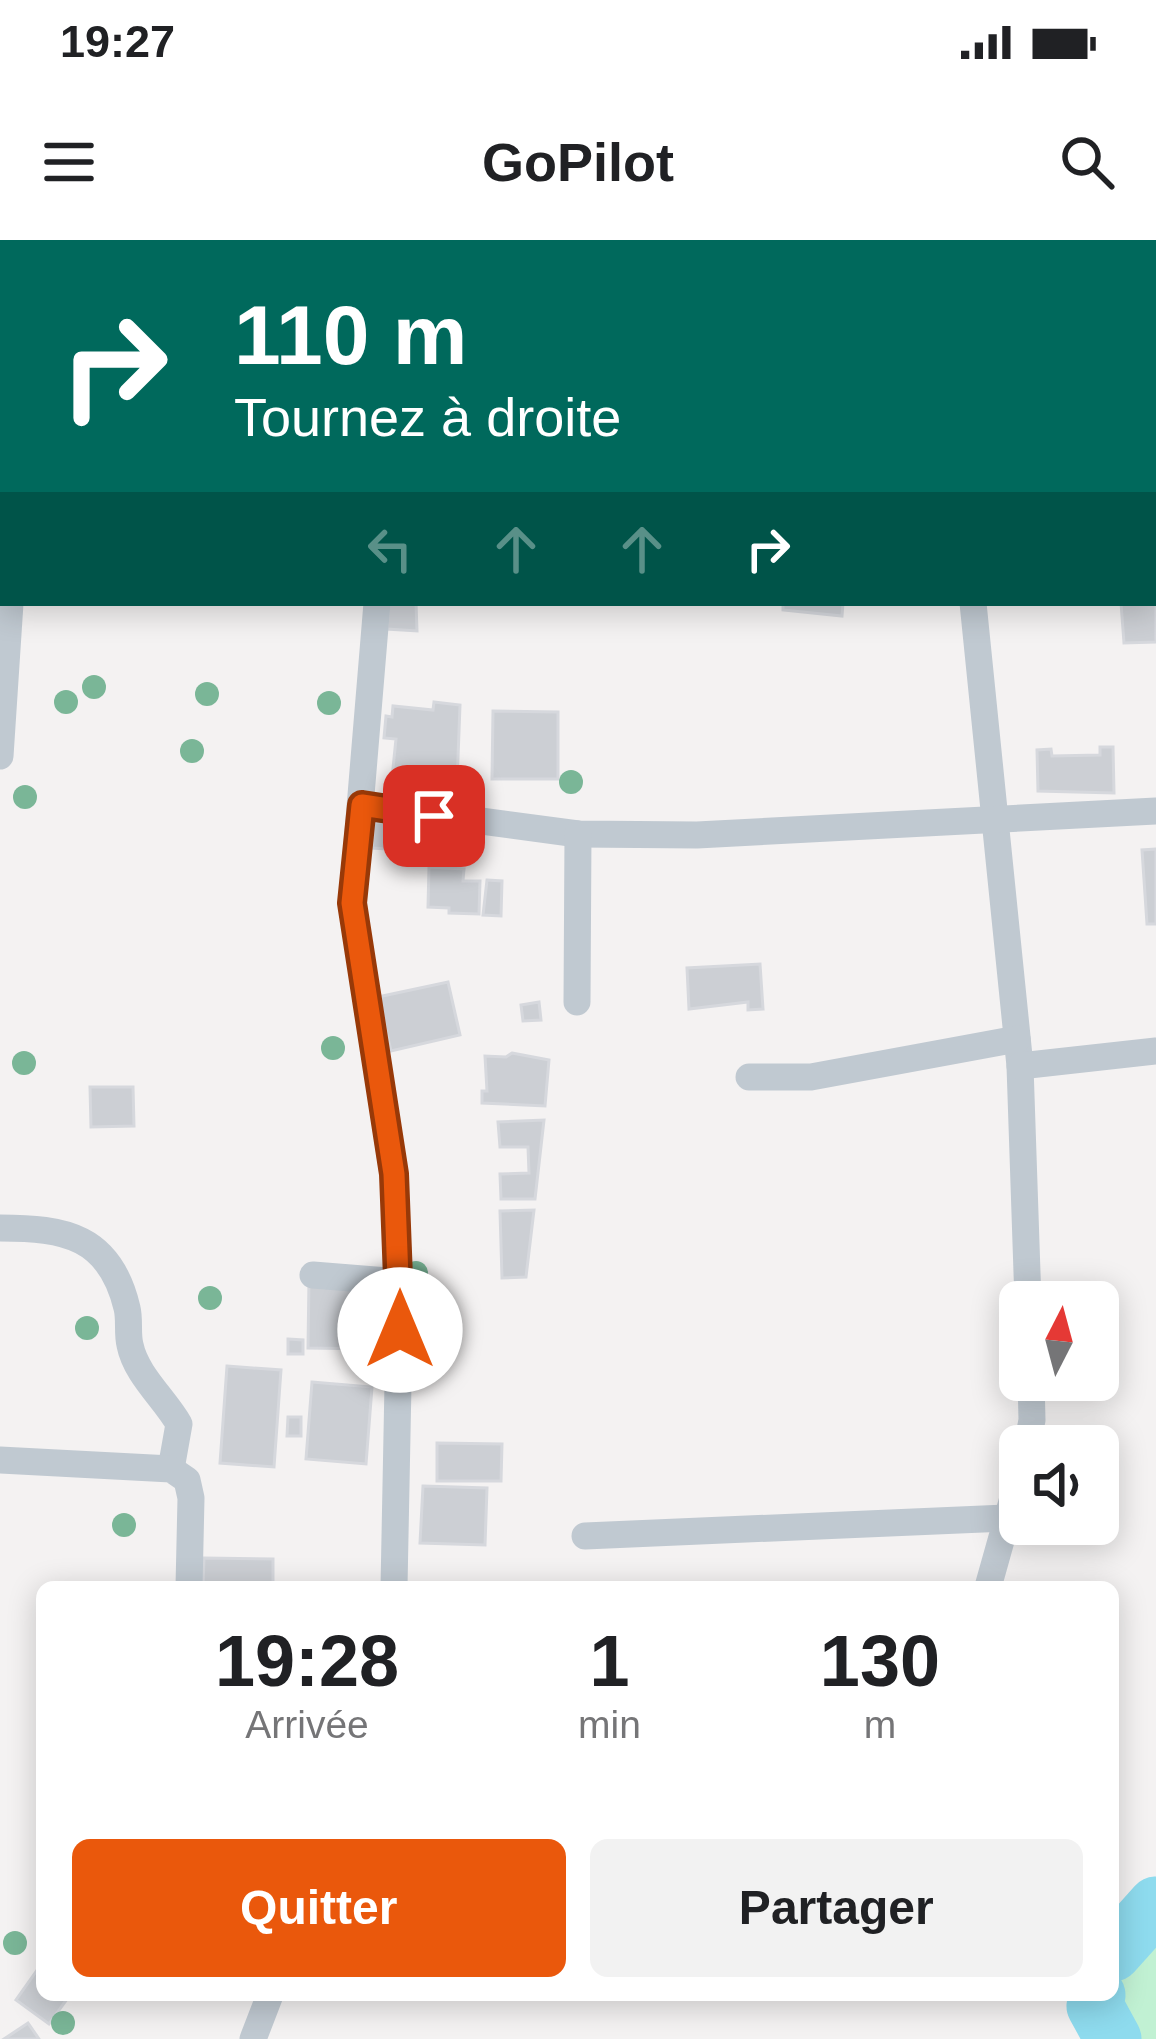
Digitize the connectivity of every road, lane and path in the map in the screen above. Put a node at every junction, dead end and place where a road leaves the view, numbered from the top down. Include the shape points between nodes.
1 (10, 606) edge
2 (377, 606) edge
3 (974, 606) edge
4 (0, 756) edge
5 (362, 805) junction
6 (1156, 812) edge
7 (993, 819) junction
8 (578, 834) junction
9 (577, 1002) dead end
10 (1156, 1051) edge
11 (1018, 1053) junction
12 (749, 1077) dead end
13 (0, 1228) edge
14 (313, 1275) dead end
15 (1027, 1281) edge
16 (400, 1282) junction
17 (0, 1460) edge
18 (171, 1469) junction
19 (999, 1518) edge
20 (585, 1536) dead end
21 (999, 1545) edge
22 (189, 1581) edge
23 (394, 1581) edge
24 (990, 1581) edge
25 (268, 2001) edge
26 (253, 2039) edge

1 - 4 street
2 - 5 street
3 - 7 street
5 - 8 street
5 - 16 street via 352,903 394,1174
6 - 7 street
7 - 8 street
7 - 11 street
8 - 9 street
10 - 11 street
11 - 12 street
11 - 15 street
13 - 18 street via 76,1234 116,1272 130,1348 179,1424
14 - 16 street
16 - 23 street
17 - 18 street
18 - 22 street via 187,1480 191,1498
19 - 20 street
21 - 24 street
25 - 26 street

